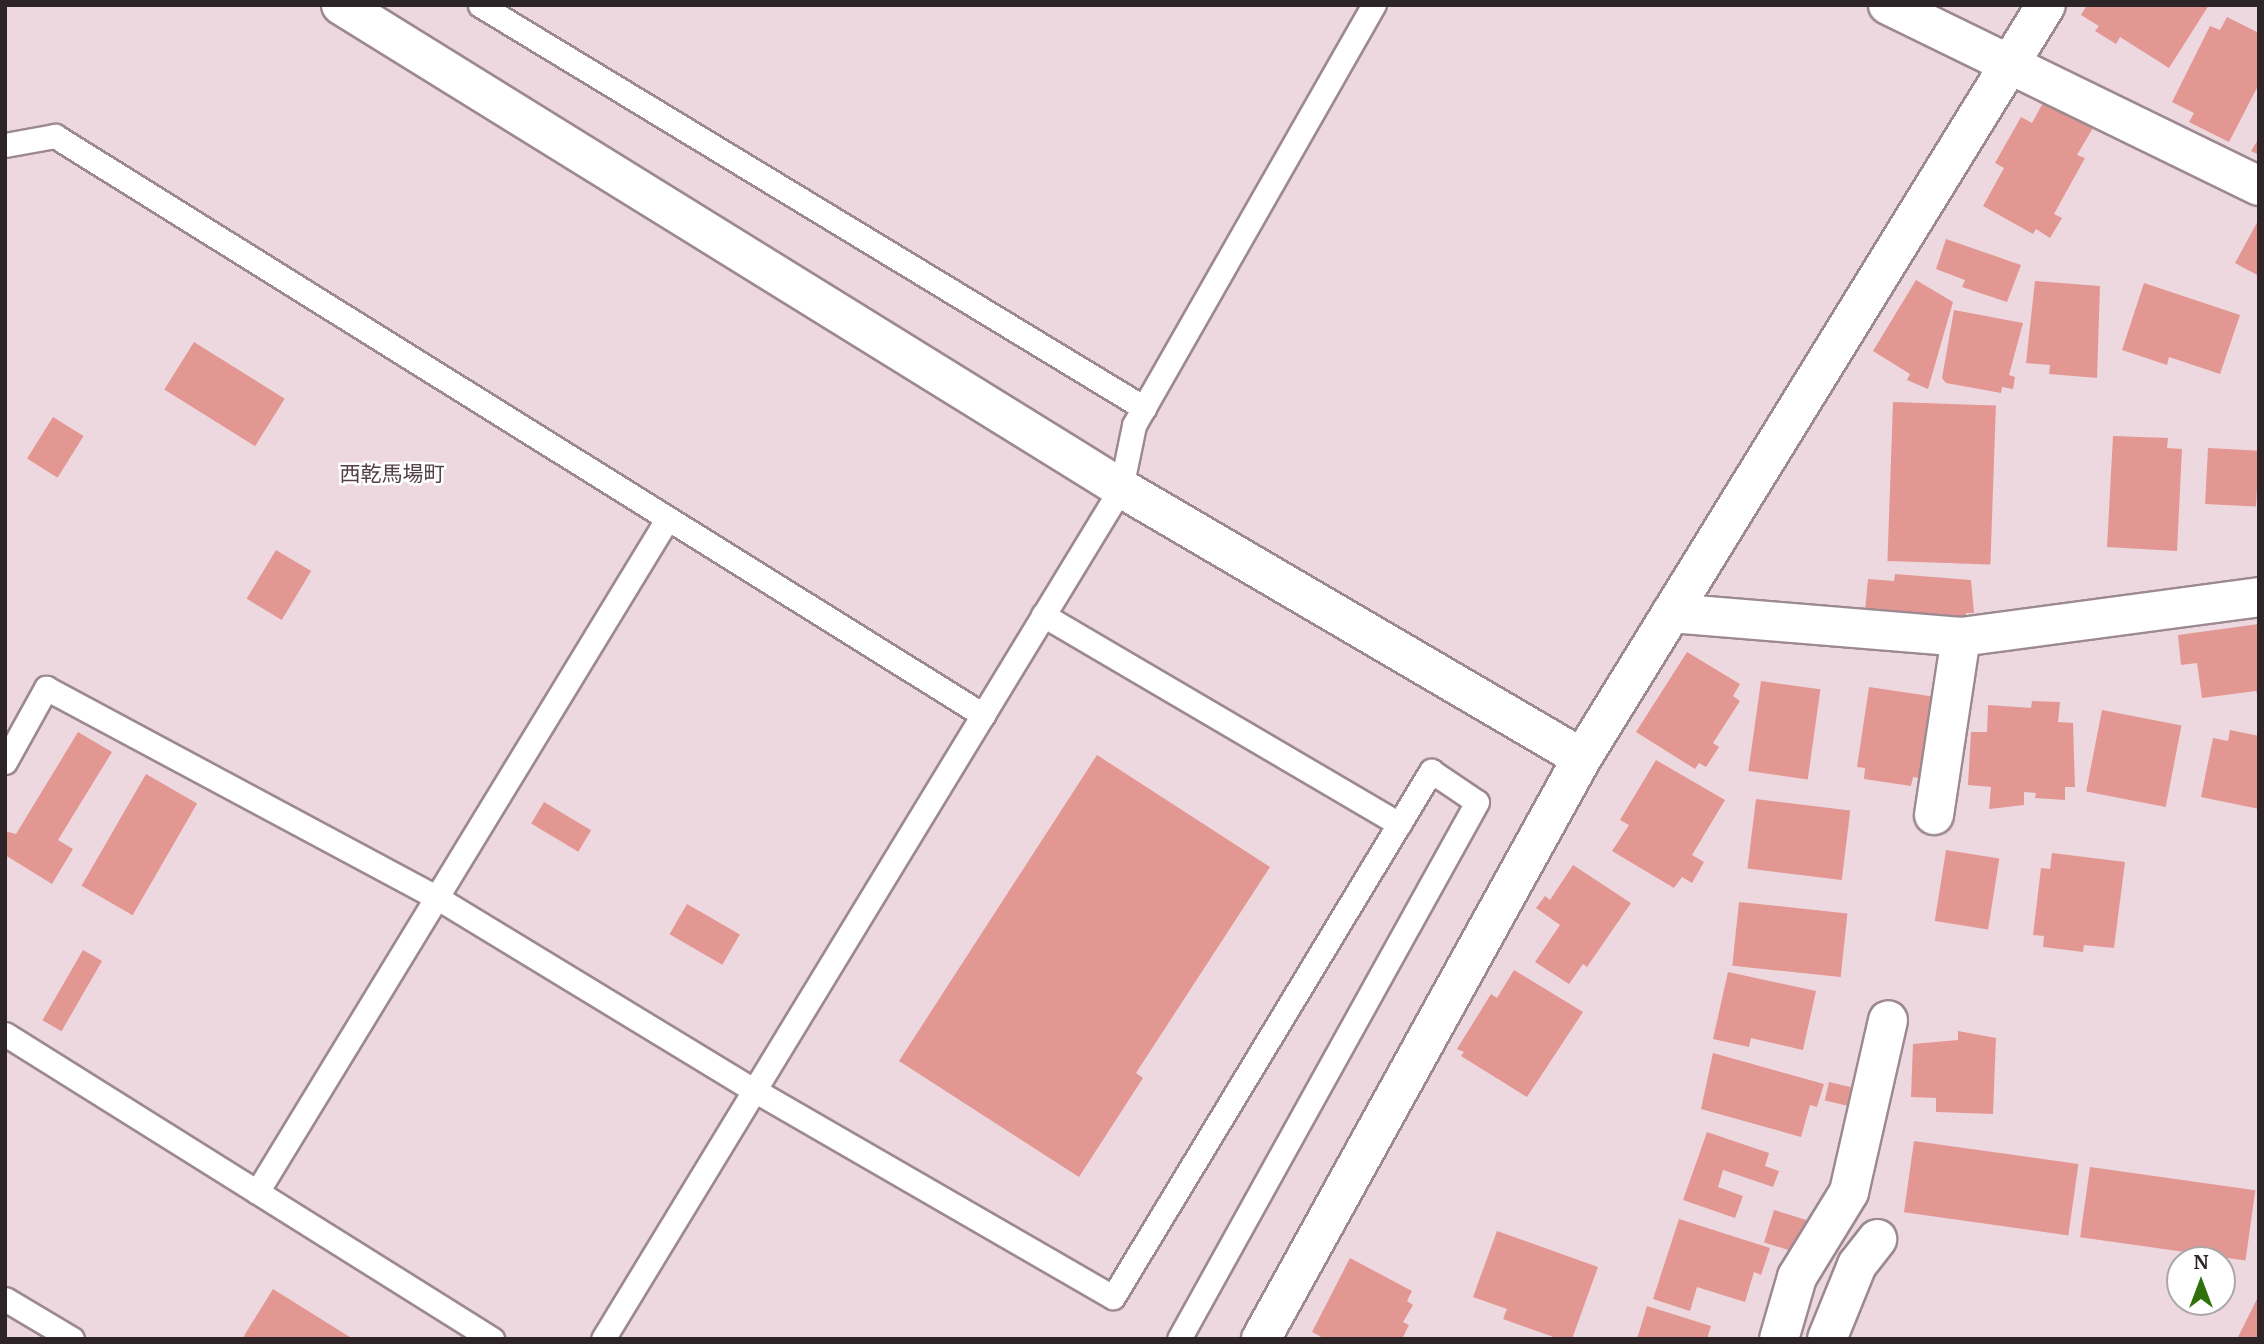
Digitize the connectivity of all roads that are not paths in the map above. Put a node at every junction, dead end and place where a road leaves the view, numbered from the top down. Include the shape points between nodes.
1 (341, 5) edge
2 (480, 5) edge
3 (1374, 5) edge
4 (1888, 5) edge
5 (2046, 5) edge
6 (2008, 67) junction
7 (5, 145) edge
8 (2259, 186) edge
9 (1144, 408) junction
10 (1121, 488) junction
11 (668, 518) junction
12 (2259, 597) edge
13 (1671, 613) junction
14 (1044, 615) junction
15 (1961, 637) junction
16 (983, 715) junction
17 (1582, 758) junction
18 (5, 762) edge
19 (1934, 815) dead end
20 (1399, 824) junction
21 (436, 897) junction
22 (1888, 1020) dead end
23 (5, 1034) edge
24 (754, 1090) junction
25 (257, 1192) junction
26 (1877, 1239) dead end
27 (5, 1299) edge
28 (72, 1339) edge
29 (492, 1339) edge
30 (603, 1339) edge
31 (1178, 1339) edge
32 (1261, 1339) edge
33 (1779, 1339) edge
34 (1827, 1339) edge

1 - 10 street
2 - 9 lane
3 - 9 lane
4 - 6 street
5 - 6 street
6 - 8 street
6 - 13 street
7 - 11 lane via 55,136
9 - 10 lane via 1134,425
10 - 14 lane
10 - 17 street
11 - 16 lane
11 - 21 lane
12 - 15 street
13 - 15 street
13 - 17 street
14 - 16 lane
14 - 20 lane
15 - 19 street
16 - 24 lane
17 - 32 street
18 - 21 lane via 46,688
20 - 24 lane via 1113,1297
20 - 31 lane via 1432,772 1477,802
21 - 24 lane
21 - 25 lane
22 - 33 street via 1849,1192 1797,1276
23 - 25 lane
24 - 30 lane
25 - 29 lane
26 - 34 street via 1857,1265
27 - 28 lane

